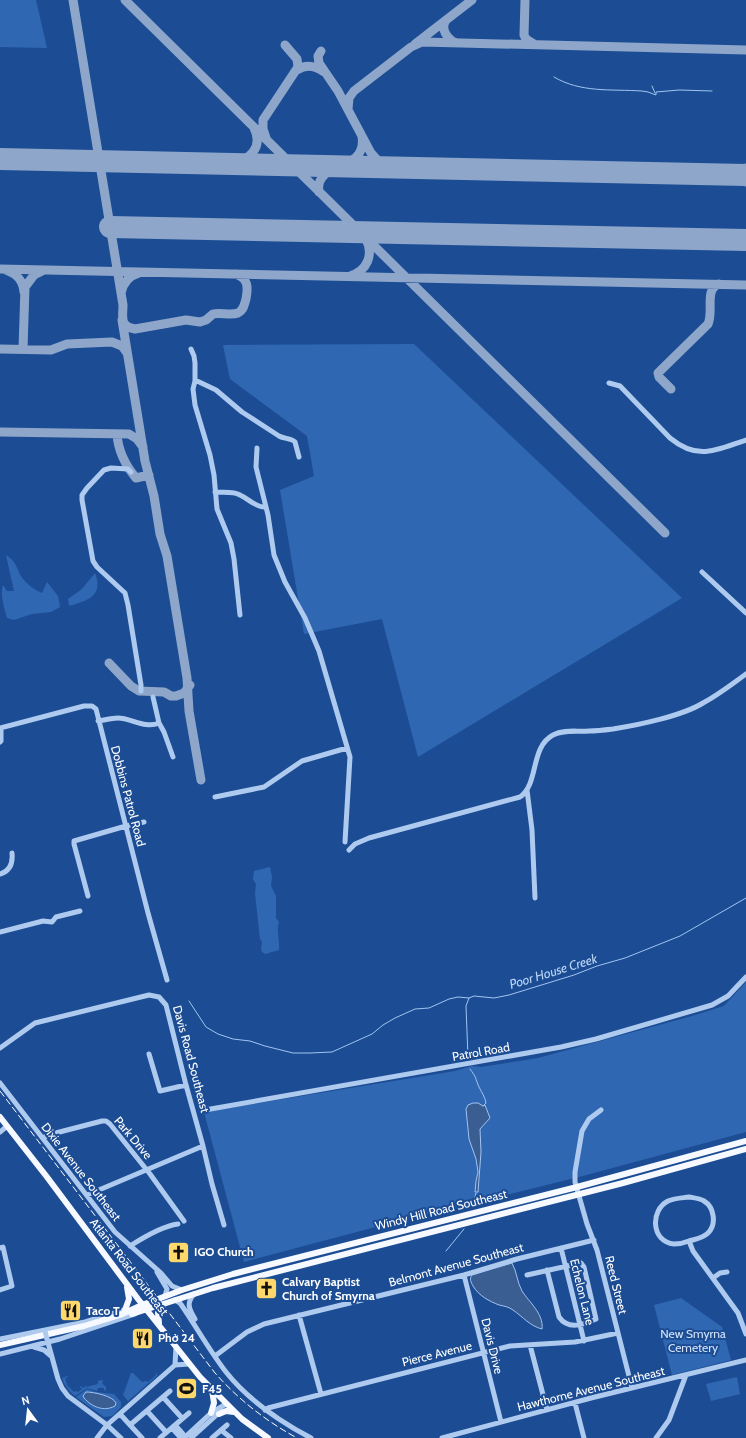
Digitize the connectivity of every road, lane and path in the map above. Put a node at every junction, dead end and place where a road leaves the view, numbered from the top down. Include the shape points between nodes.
1 (191, 349) dead end
2 (195, 380) junction
3 (609, 383) dead end
4 (746, 440) edge
5 (258, 448) dead end
6 (299, 457) dead end
7 (131, 472) dead end
8 (215, 492) junction
9 (266, 507) junction
10 (702, 572) dead end
11 (746, 613) edge
12 (240, 615) dead end
13 (746, 674) edge
14 (141, 691) dead end
15 (153, 697) dead end
16 (98, 721) junction
17 (159, 723) junction
18 (1, 728) edge
19 (0, 742) edge
20 (347, 748) junction
21 (172, 757) dead end
22 (527, 790) junction
23 (215, 797) dead end
24 (144, 822) dead end
25 (126, 826) junction
26 (345, 842) dead end
27 (348, 850) dead end
28 (12, 853) dead end
29 (0, 874) edge
30 (88, 896) dead end
31 (535, 898) dead end
32 (80, 911) dead end
33 (0, 932) edge
34 (746, 977) edge
35 (167, 980) dead end
36 (0, 1048) edge
37 (148, 1054) dead end
38 (0, 1083) edge
39 (186, 1086) junction
40 (205, 1110) dead end
41 (601, 1110) dead end
42 (0, 1117) edge
43 (7, 1126) junction
44 (0, 1132) edge
45 (43, 1138) junction
46 (746, 1141) edge
47 (203, 1146) junction
48 (746, 1149) edge
49 (146, 1170) junction
50 (577, 1187) junction
51 (578, 1194) junction
52 (86, 1195) junction
53 (184, 1221) dead end
54 (178, 1224) dead end
55 (224, 1225) dead end
56 (594, 1240) junction
57 (689, 1241) junction
58 (130, 1246) junction
59 (0, 1248) edge
60 (561, 1248) junction
61 (154, 1266) junction
62 (565, 1266) junction
63 (547, 1270) junction
64 (727, 1272) dead end
65 (464, 1275) junction
66 (527, 1275) dead end
67 (713, 1278) junction
68 (126, 1284) junction
69 (0, 1290) edge
70 (182, 1290) junction
71 (195, 1293) junction
72 (165, 1296) junction
73 (175, 1300) junction
74 (161, 1304) junction
75 (145, 1307) junction
76 (125, 1310) junction
77 (299, 1315) junction
78 (159, 1324) junction
79 (579, 1324) junction
80 (45, 1331) junction
81 (618, 1333) junction
82 (746, 1334) edge
83 (0, 1339) edge
84 (60, 1339) junction
85 (48, 1340) junction
86 (584, 1341) junction
87 (530, 1345) junction
88 (0, 1346) edge
89 (31, 1346) junction
90 (176, 1347) junction
91 (482, 1353) junction
92 (0, 1354) edge
93 (51, 1355) junction
94 (216, 1356) junction
95 (746, 1360) edge
96 (189, 1364) junction
97 (175, 1366) junction
98 (686, 1375) junction
99 (632, 1388) junction
100 (212, 1390) junction
101 (170, 1391) dead end
102 (321, 1394) junction
103 (163, 1397) junction
104 (574, 1403) junction
105 (226, 1404) junction
106 (265, 1410) junction
107 (547, 1410) junction
108 (147, 1411) junction
109 (234, 1412) junction
110 (189, 1413) dead end
111 (211, 1413) junction
112 (120, 1414) junction
113 (219, 1414) junction
114 (182, 1418) junction
115 (501, 1422) junction
116 (107, 1425) junction
117 (130, 1425) junction
118 (227, 1425) dead end
119 (174, 1426) junction
120 (221, 1430) junction
121 (166, 1432) junction
122 (453, 1437) edge
123 (98, 1438) edge
124 (121, 1438) edge
125 (142, 1438) edge
126 (160, 1438) edge
127 (184, 1438) edge
128 (191, 1438) edge
129 (212, 1438) edge
130 (231, 1438) edge
131 (268, 1438) edge
132 (311, 1438) edge
133 (442, 1438) edge
134 (584, 1438) edge
135 (656, 1438) edge

1 - 2 street via 195,363
2 - 6 street via 216,390 242,412 279,436 294,441
2 - 8 street via 194,405 210,455
3 - 4 street via 620,386 680,446 695,452 713,451
5 - 9 street via 256,467
7 - 14 street via 128,469 104,470 82,494 82,500 93,561 125,594
8 - 9 street via 234,493 259,507
8 - 12 street via 217,509 231,543
9 - 20 street via 274,555 319,651
10 - 11 street
13 - 22 street via 703,704 669,717 611,729 555,733 549,737 535,760
15 - 17 street
16 - 17 street via 118,718 155,725
16 - 18 street, Dobbins Patrol Road via 96,709 84,706
16 - 25 street, Dobbins Patrol Road
17 - 21 street
18 - 19 street
20 - 23 street via 302,761 264,787
20 - 26 street via 350,762
22 - 27 street via 512,800 369,838
22 - 31 street via 532,830
24 - 25 street
25 - 30 street via 74,840
25 - 35 street, Dobbins Patrol Road
28 - 29 street via 10,866 6,872
32 - 33 street via 56,917 52,922 43,921
34 - 40 street, Patrol Road via 728,996 712,1005 590,1041
36 - 39 street, Davis Road Southeast via 35,1023 148,995 155,996 166,1005
37 - 39 street via 160,1091
38 - 45 street, Dixie Avenue Southeast
39 - 47 street, Davis Road Southeast
41 - 50 street, Reed Street via 589,1119 582,1132 575,1175
42 - 43 main road, Atlanta Road Southeast
43 - 44 street
43 - 68 main road, Atlanta Road Southeast
45 - 49 street, Park Drive via 106,1121
45 - 52 street, Dixie Avenue Southeast
46 - 50 main road, Windy Hill Road Southeast
47 - 49 street
47 - 55 street, Davis Road Southeast
48 - 51 main road, Windy Hill Road Southeast
49 - 52 street
49 - 53 street, Park Drive
50 - 51 street, Reed Street
50 - 70 main road, Windy Hill Road Southeast via 252,1269
51 - 56 street, Reed Street
51 - 71 main road, Windy Hill Road Southeast
52 - 58 street, Dixie Avenue Southeast via 115,1232
54 - 58 street
56 - 60 street, Belmont Avenue Southeast
56 - 81 street, Reed Street
57 - 57 street via 701,1238 712,1229 714,1217 711,1209 703,1200 697,1198 670,1200 661,1207 655,1218 658,1233 669,1243
57 - 67 street via 693,1251
58 - 61 street, Dixie Avenue Southeast
59 - 69 street via 3,1247 12,1286
60 - 62 street, Echelon Lane
60 - 65 street, Belmont Avenue Southeast
61 - 70 street, Dixie Avenue Southeast via 172,1286
61 - 72 street, Dixie Avenue Southeast via 167,1287
62 - 63 street
62 - 79 street, Echelon Lane
62 - 79 street via 581,1263 584,1267 596,1319
63 - 66 street
63 - 79 street via 559,1317 564,1324
64 - 67 street
65 - 77 street, Belmont Avenue Southeast
65 - 91 street, Davis Drive
67 - 82 street via 738,1313
68 - 75 main road, Atlanta Road Southeast
68 - 76 main road via 130,1299
70 - 72 main road, Windy Hill Road Southeast
71 - 73 main road, Windy Hill Road Southeast
71 - 94 street via 189,1302 189,1308
72 - 75 main road, Windy Hill Road Southeast
73 - 74 main road, Windy Hill Road Southeast
73 - 94 street via 180,1303
74 - 75 main road, Windy Hill Road Southeast
74 - 78 main road via 158,1313
75 - 76 street, Windy Hill Road Southeast
75 - 78 main road, Atlanta Road Southeast
75 - 84 street, Windy Hill Road Southeast via 108,1324
75 - 88 main road, Windy Hill Road Southeast via 84,1326
76 - 80 street, Windy Hill Road Southeast
77 - 94 street, Belmont Avenue Southeast via 257,1326
77 - 102 street
78 - 90 main road, Atlanta Road Southeast
79 - 86 street, Echelon Lane
80 - 83 street, Windy Hill Road Southeast
80 - 85 street, bridge
81 - 86 street, Pierce Avenue
81 - 99 street, Reed Street
84 - 85 street, Windy Hill Road Southeast
84 - 93 street via 56,1341
85 - 89 street, Windy Hill Road Southeast
85 - 93 street
86 - 87 street, Pierce Avenue
87 - 91 street, Pierce Avenue
87 - 107 street
89 - 92 street, Windy Hill Road Southeast
89 - 93 street
90 - 96 main road, Atlanta Road Southeast
90 - 97 street
91 - 102 street, Pierce Avenue
91 - 115 street, Davis Drive
93 - 116 street via 59,1382 66,1393
94 - 106 street via 234,1381
95 - 98 street, Hawthorne Avenue Southeast
96 - 97 street
96 - 100 main road, Atlanta Road Southeast
97 - 112 street
98 - 99 street, Hawthorne Avenue Southeast
98 - 135 street via 669,1420
99 - 104 street, Hawthorne Avenue Southeast
100 - 105 main road, Atlanta Road Southeast
100 - 111 main road via 214,1404
101 - 103 street
102 - 106 street, Pierce Avenue
103 - 108 street
103 - 114 street
104 - 107 street, Hawthorne Avenue Southeast
104 - 134 street
105 - 109 main road, Atlanta Road Southeast
105 - 111 street
105 - 113 street
106 - 132 street
107 - 115 street, Hawthorne Avenue Southeast
108 - 117 street
108 - 121 street
109 - 113 main road
109 - 131 main road, Atlanta Road Southeast
110 - 114 street
111 - 127 street
112 - 116 street
112 - 117 street
113 - 128 street
114 - 119 street
115 - 122 street, Hawthorne Avenue Southeast
116 - 123 street via 102,1433 97,1434
116 - 124 street
117 - 125 street
118 - 120 street
119 - 121 street
119 - 127 street
120 - 129 street
120 - 130 street
121 - 126 street
122 - 133 street, Hawthorne Avenue Southeast

